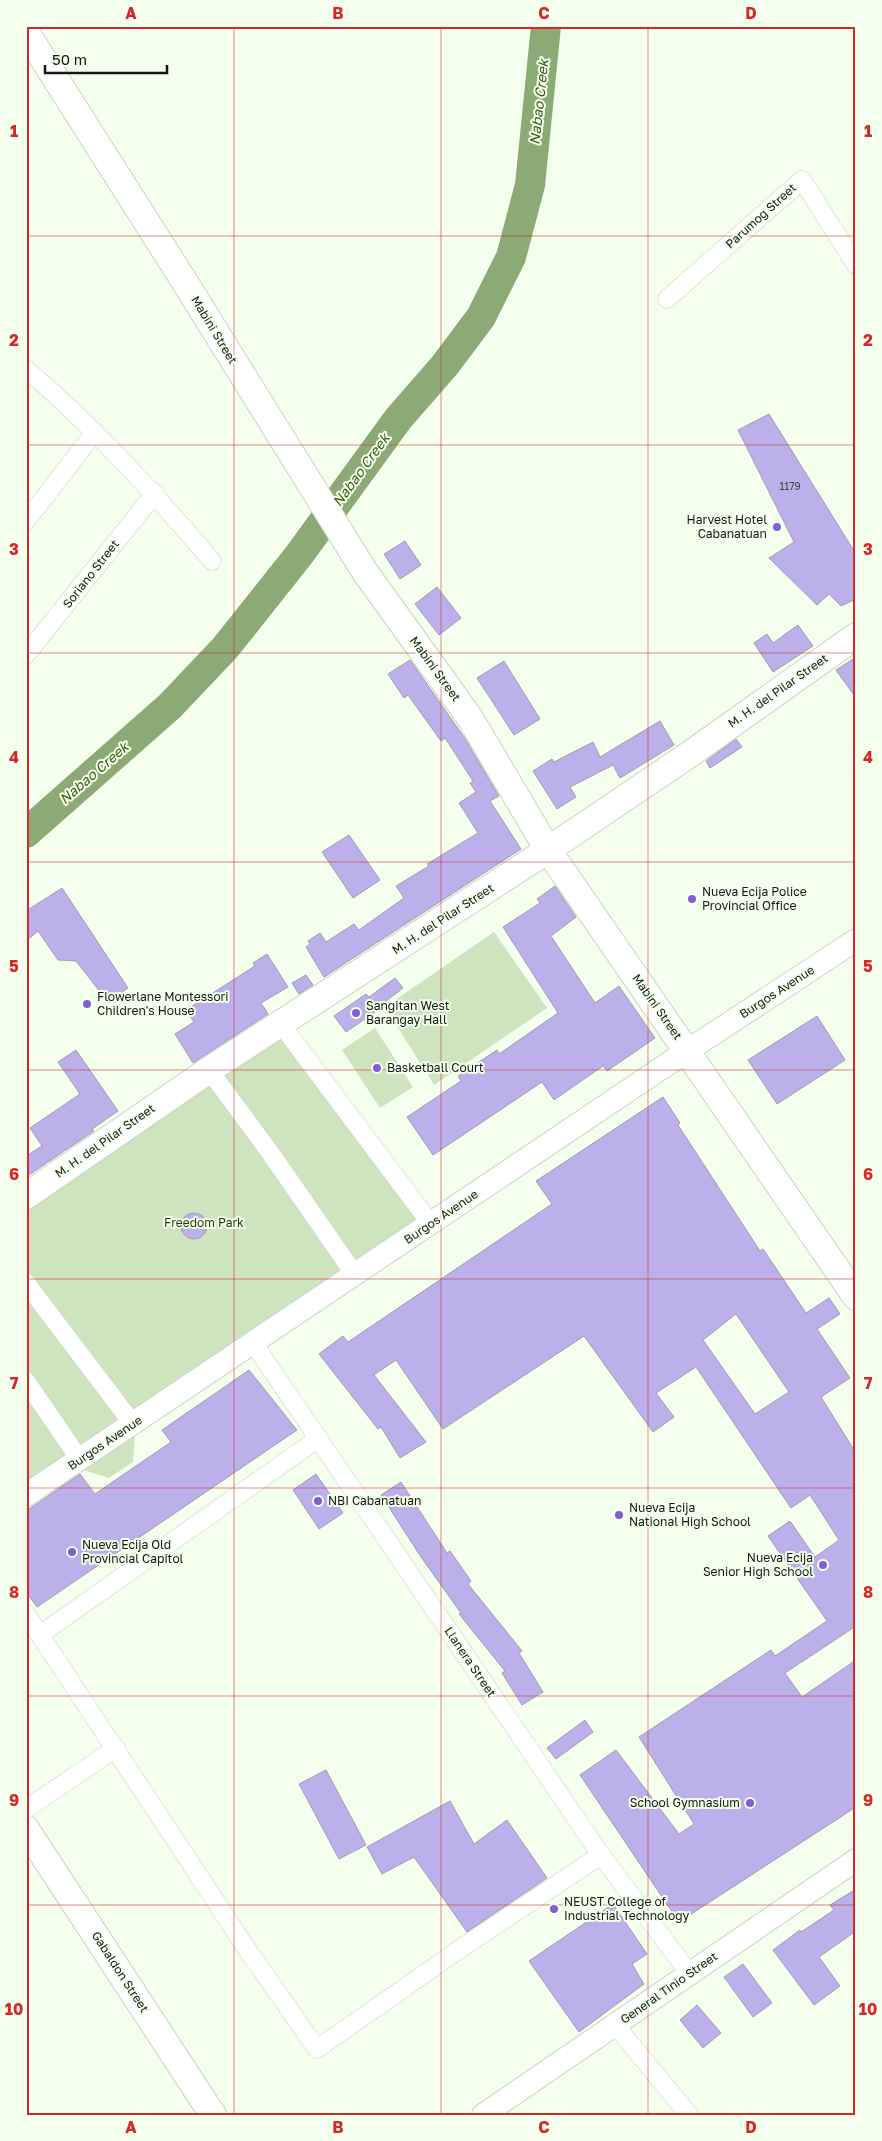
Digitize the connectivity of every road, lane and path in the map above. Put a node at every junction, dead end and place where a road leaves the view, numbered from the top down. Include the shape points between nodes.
1 (26, 32) edge
2 (856, 265) edge
3 (667, 300) dead end
4 (28, 373) edge
5 (95, 432) junction
6 (155, 493) junction
7 (26, 521) edge
8 (212, 561) dead end
9 (856, 636) edge
10 (26, 655) edge
11 (548, 850) junction
12 (856, 940) edge
13 (281, 1024) junction
14 (686, 1051) junction
15 (209, 1070) junction
16 (26, 1196) edge
17 (431, 1224) junction
18 (355, 1275) junction
19 (26, 1283) edge
20 (856, 1297) edge
21 (256, 1347) dead end
22 (26, 1381) edge
23 (133, 1424) junction
24 (319, 1438) junction
25 (80, 1460) junction
26 (26, 1495) edge
27 (26, 1614) edge
28 (41, 1634) junction
29 (116, 1748) junction
30 (26, 1809) edge
31 (26, 1829) edge
32 (601, 1855) junction
33 (856, 1860) edge
34 (689, 1973) junction
35 (615, 2025) junction
36 (213, 2115) edge
37 (483, 2115) edge
38 (688, 2115) edge

1 - 11 main road, Mabini Street via 365,572 470,718
2 - 3 street, Parumog Street via 802,180
4 - 5 street
5 - 6 street
5 - 7 street
6 - 8 street
6 - 10 street, Soriano Street
9 - 11 main road, M. H. del Pilar Street
11 - 13 main road, M. H. del Pilar Street
11 - 14 main road, Mabini Street
12 - 14 street, Burgos Avenue
13 - 15 main road, M. H. del Pilar Street
13 - 17 street
14 - 17 street, Burgos Avenue
14 - 20 main road, Mabini Street
15 - 16 main road, M. H. del Pilar Street
15 - 18 street
17 - 18 street, Burgos Avenue
18 - 23 street, Burgos Avenue
19 - 23 street
21 - 24 street, Llanera Street
22 - 25 street
23 - 25 street, Burgos Avenue
24 - 28 street
24 - 32 street, Llanera Street
25 - 26 street, Burgos Avenue
27 - 28 street
28 - 29 street
29 - 30 street
29 - 32 street via 249,1952 317,2049
31 - 36 main road, Gabaldon Street
32 - 34 street, Llanera Street
33 - 34 street, General Tinio Street
34 - 35 street, General Tinio Street
35 - 37 street, General Tinio Street
35 - 38 street

